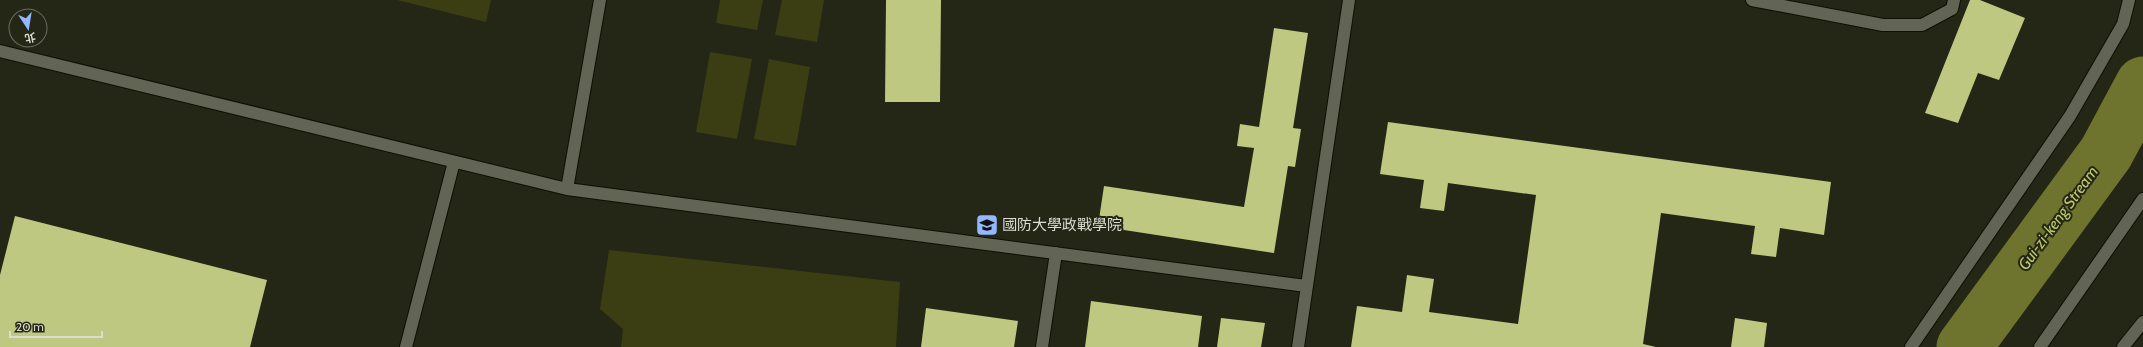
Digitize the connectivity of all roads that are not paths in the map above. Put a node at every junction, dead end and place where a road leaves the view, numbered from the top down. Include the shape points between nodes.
1 (600, 0) edge
2 (1349, 0) edge
3 (1752, 0) edge
4 (1954, 0) edge
5 (2129, 0) edge
6 (0, 52) edge
7 (454, 162) junction
8 (567, 189) junction
9 (2143, 199) edge
10 (1056, 253) junction
11 (1306, 286) junction
12 (2143, 322) edge
13 (406, 347) edge
14 (1042, 347) edge
15 (1298, 347) edge
16 (1911, 347) edge
17 (2040, 347) edge
18 (2123, 347) edge

1 - 8 street
2 - 11 street
3 - 4 street via 1882,25 1922,25 1952,10
5 - 16 street via 2123,24 2070,116
6 - 7 street
7 - 8 street
7 - 13 street
8 - 10 street
9 - 17 street
10 - 11 street
10 - 14 street
11 - 15 street
12 - 18 street

